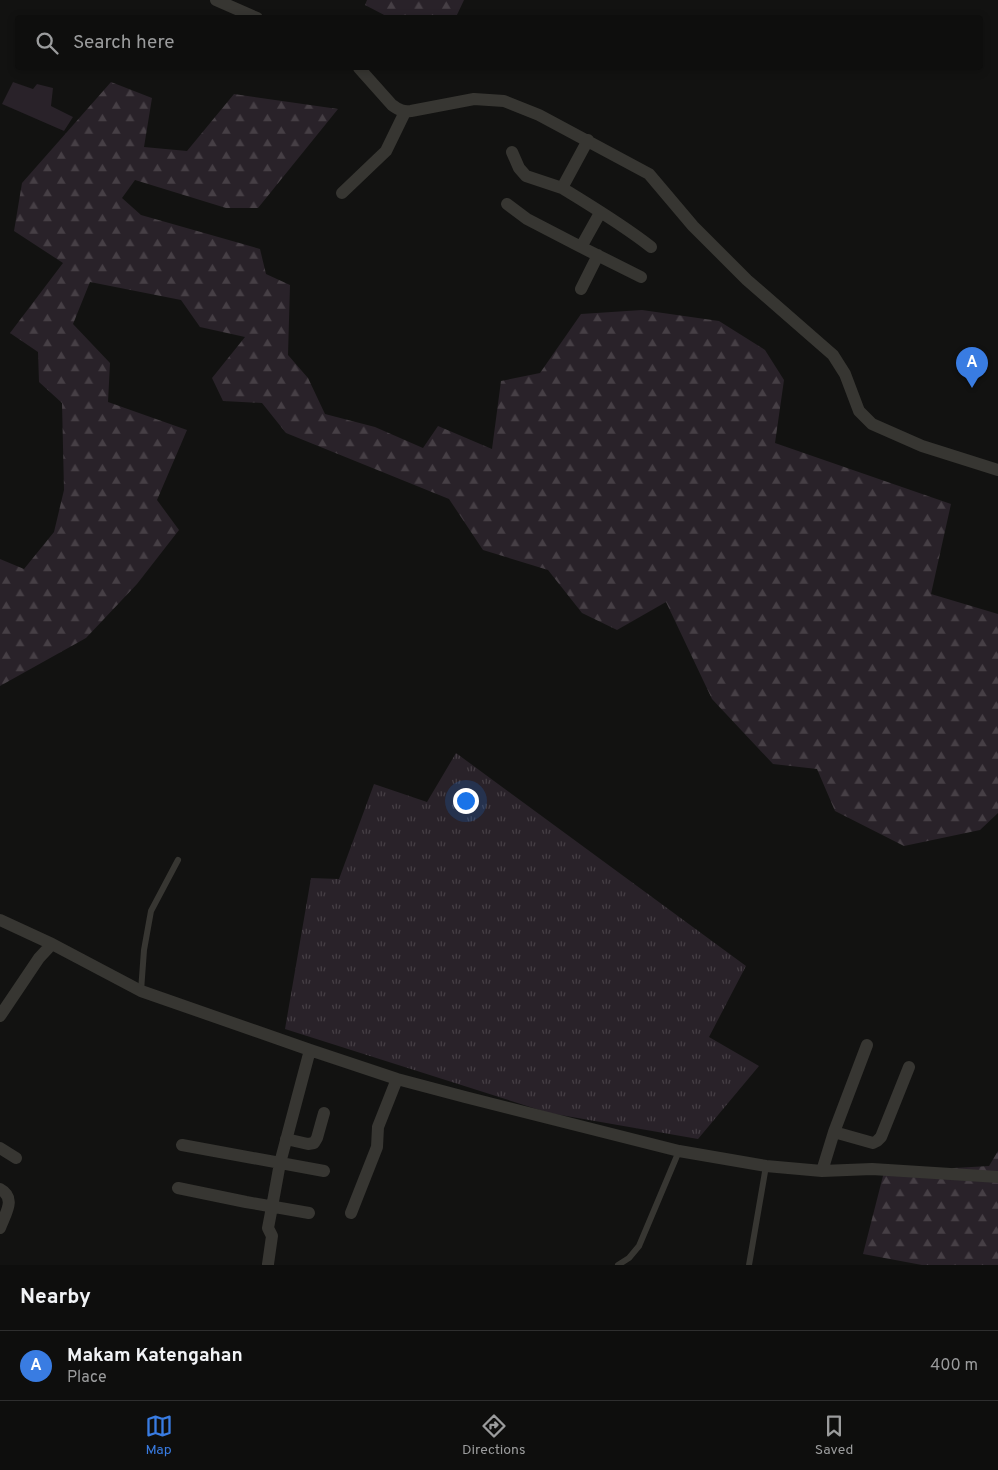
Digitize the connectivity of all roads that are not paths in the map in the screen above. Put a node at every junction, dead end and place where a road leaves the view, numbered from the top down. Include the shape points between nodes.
1 (216, 0) edge
2 (250, 15) edge
3 (361, 70) edge
4 (405, 112) junction
5 (588, 140) junction
6 (512, 152) dead end
7 (562, 188) junction
8 (342, 193) dead end
9 (507, 204) dead end
10 (600, 213) junction
11 (581, 247) junction
12 (651, 247) dead end
13 (598, 255) junction
14 (640, 277) dead end
15 (582, 289) dead end
16 (998, 470) edge
17 (178, 860) dead end
18 (0, 920) edge
19 (52, 944) junction
20 (141, 991) junction
21 (0, 1016) edge
22 (867, 1045) dead end
23 (310, 1050) junction
24 (909, 1066) dead end
25 (397, 1079) junction
26 (324, 1112) dead end
27 (834, 1132) junction
28 (286, 1139) junction
29 (182, 1145) dead end
30 (0, 1148) edge
31 (679, 1152) junction
32 (16, 1158) dead end
33 (280, 1163) junction
34 (766, 1166) junction
35 (324, 1171) dead end
36 (822, 1171) junction
37 (998, 1176) edge
38 (178, 1188) dead end
39 (0, 1189) edge
40 (272, 1207) junction
41 (308, 1213) dead end
42 (351, 1213) dead end
43 (0, 1228) edge
44 (268, 1264) edge
45 (618, 1265) edge
46 (749, 1265) edge

1 - 2 street
3 - 4 street via 392,105
4 - 5 street via 474,99 504,100
4 - 8 street via 386,151
5 - 7 street
5 - 16 street via 649,174 693,226 747,280 833,355 845,374 859,411 872,424 922,446
6 - 7 street via 526,176
7 - 10 street
9 - 11 street via 527,219
10 - 11 street
10 - 12 street via 623,225
11 - 13 street
13 - 14 street
13 - 15 street
17 - 20 lane via 151,912
18 - 19 street
19 - 20 street
19 - 21 street
20 - 23 street
22 - 27 street
23 - 25 street
23 - 28 street
24 - 27 street via 877,1141 873,1143
25 - 31 street
25 - 42 street via 378,1127 377,1147
26 - 28 street via 314,1143
27 - 36 street
28 - 33 street
29 - 33 street
30 - 32 street
31 - 34 street
31 - 45 lane via 639,1246
33 - 35 street
33 - 40 street
34 - 36 street
34 - 46 lane
36 - 37 street via 872,1169
38 - 40 street
39 - 43 street via 10,1200
40 - 41 street
40 - 44 street via 268,1228 272,1234

